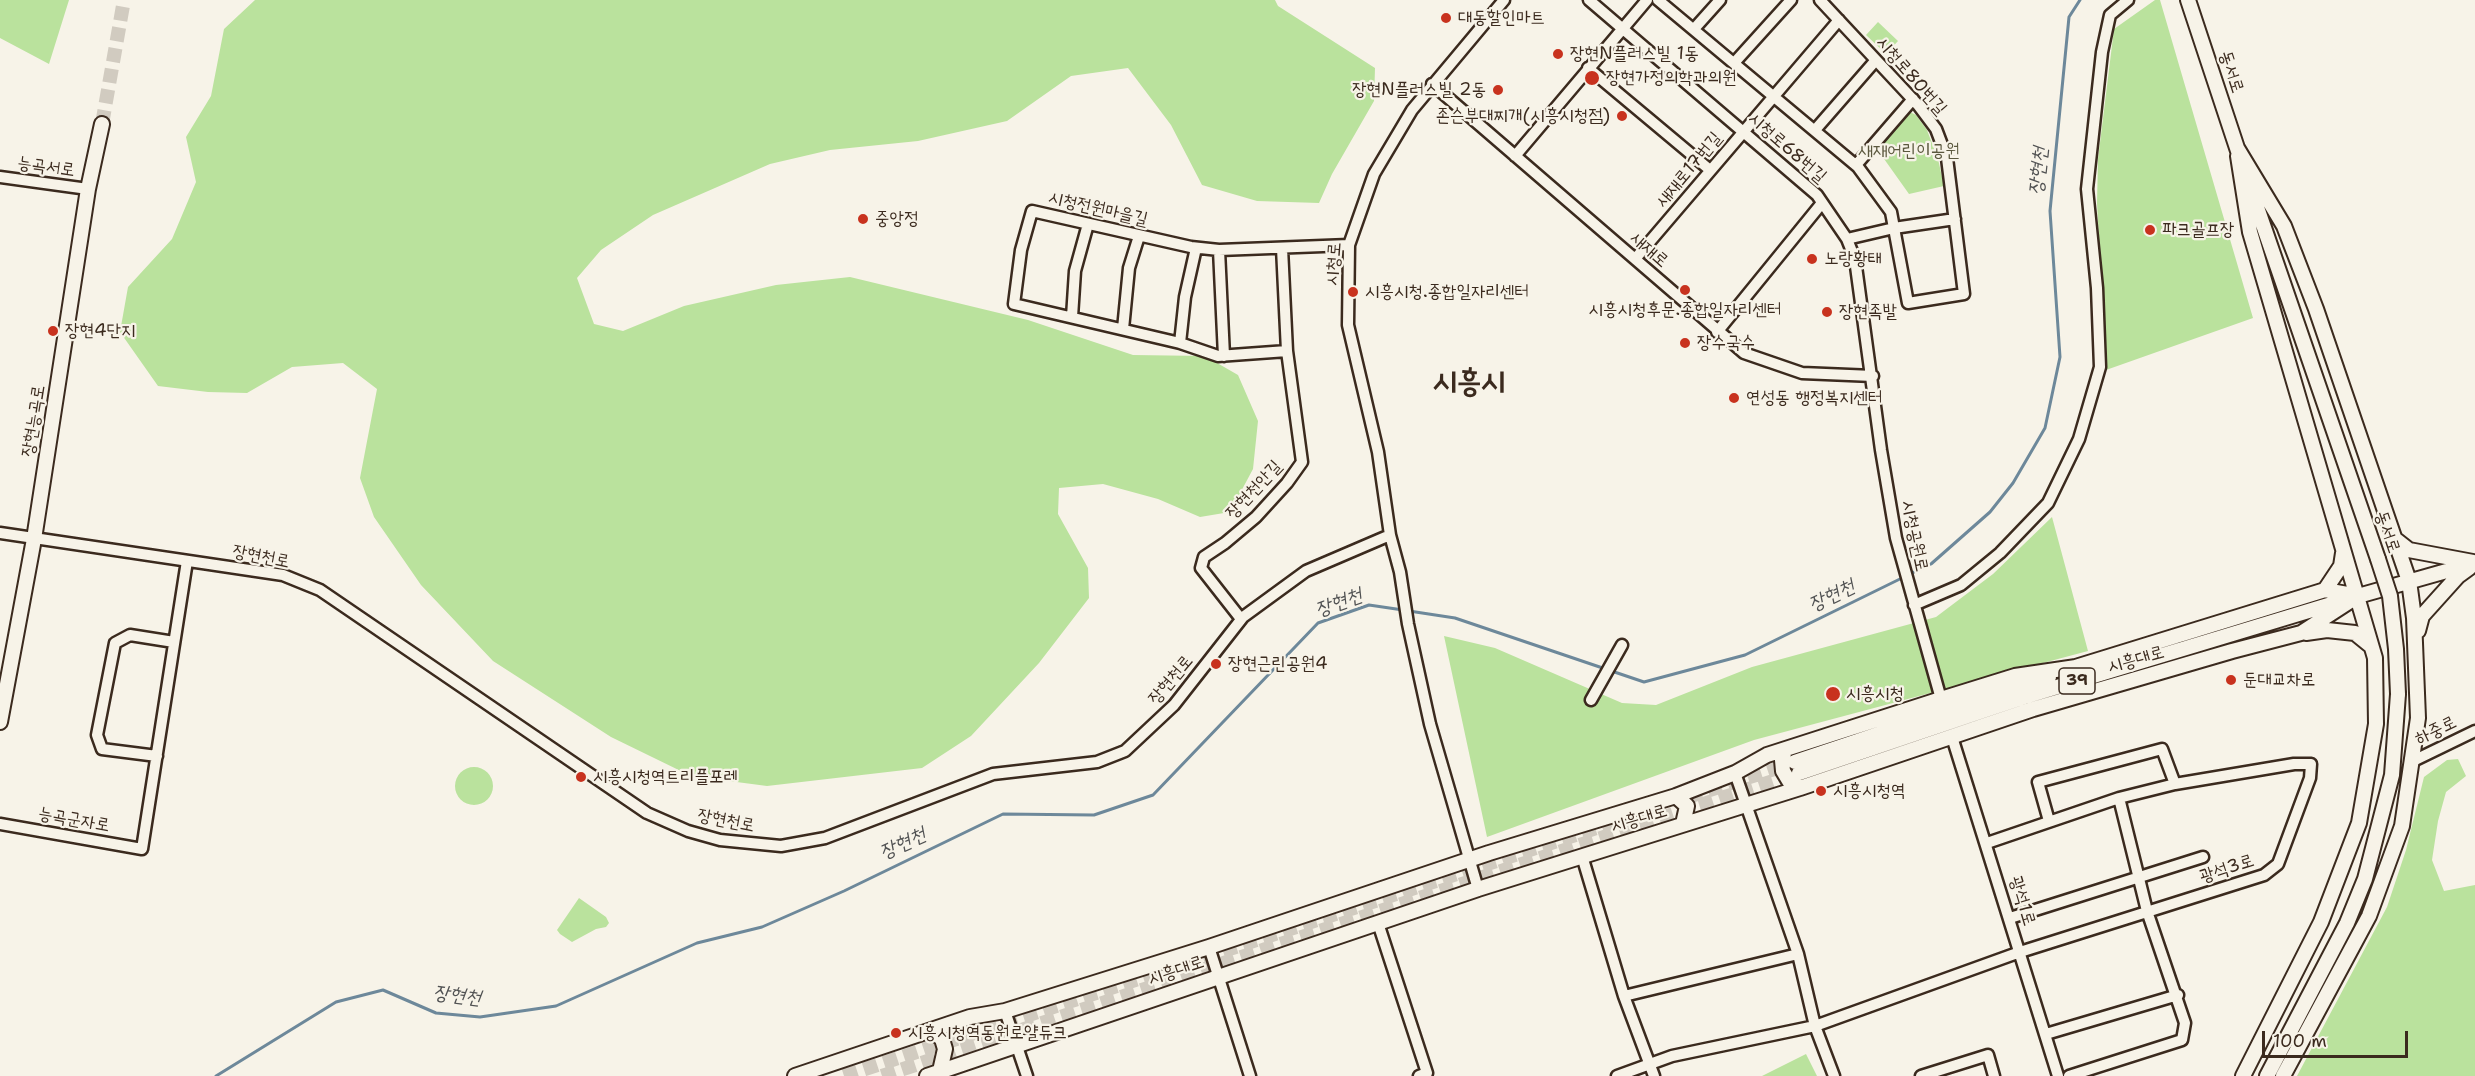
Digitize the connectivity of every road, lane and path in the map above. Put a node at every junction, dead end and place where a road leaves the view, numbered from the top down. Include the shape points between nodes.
1 (1504, 0) edge
2 (1589, 0) edge
3 (1647, 0) edge
4 (1658, 0) edge
5 (1720, 0) edge
6 (1791, 0) edge
7 (1820, 0) edge
8 (2128, 0) edge
9 (2188, 0) edge
10 (1839, 20) junction
11 (1622, 28) junction
12 (1694, 29) junction
13 (1876, 60) junction
14 (1734, 63) junction
15 (1588, 68) junction
16 (1432, 84) junction
17 (1773, 96) junction
18 (1913, 99) junction
19 (102, 124) tunnel mouth
20 (1815, 130) junction
21 (1743, 132) junction
22 (2237, 147) junction
23 (1515, 156) junction
24 (1856, 165) junction
25 (1710, 170) junction
26 (0, 177) edge
27 (88, 189) junction
28 (1822, 203) junction
29 (1955, 219) junction
30 (1088, 224) junction
31 (1894, 228) junction
32 (1139, 236) junction
33 (1847, 239) junction
34 (1349, 245) junction
35 (1196, 248) junction
36 (1282, 248) junction
37 (1219, 250) junction
38 (1635, 260) junction
39 (1072, 317) junction
40 (1123, 329) junction
41 (1717, 332) junction
42 (1180, 343) junction
43 (1287, 351) junction
44 (1224, 356) junction
45 (1873, 376) junction
46 (0, 533) edge
47 (1390, 535) junction
48 (34, 539) junction
49 (2395, 540) junction
50 (2344, 548) junction
51 (187, 561) junction
52 (2475, 563) edge
53 (2409, 581) junction
54 (2325, 590) junction
55 (2358, 596) junction
56 (1912, 599) junction
57 (1241, 619) junction
58 (2301, 633) junction
59 (174, 642) junction
60 (1622, 645) dead end
61 (2415, 645) junction
62 (2372, 647) junction
63 (2076, 667) junction
64 (1941, 699) junction
65 (1591, 700) dead end
66 (0, 722) edge
67 (2475, 731) edge
68 (1952, 736) junction
69 (1785, 750) junction
70 (157, 756) junction
71 (2411, 762) junction
72 (1735, 772) junction
73 (2175, 784) junction
74 (1800, 788) junction
75 (1676, 796) junction
76 (2119, 798) junction
77 (1746, 805) junction
78 (2049, 821) junction
79 (0, 824) edge
80 (1683, 824) junction
81 (1987, 843) junction
82 (1582, 856) junction
83 (2203, 856) dead end
84 (1469, 859) junction
85 (2140, 878) junction
86 (1478, 889) junction
87 (2147, 911) junction
88 (2010, 918) junction
89 (1378, 923) junction
90 (1209, 947) junction
91 (2020, 952) junction
92 (1798, 954) junction
93 (1217, 976) junction
94 (1624, 996) junction
95 (2178, 996) junction
96 (1005, 1011) junction
97 (1815, 1026) junction
98 (933, 1030) junction
99 (2046, 1034) junction
100 (1017, 1044) junction
101 (1650, 1062) junction
102 (933, 1074) edge
103 (1425, 1075) edge
104 (795, 1076) edge
105 (1027, 1076) edge
106 (1250, 1076) edge
107 (1617, 1076) edge
108 (1654, 1076) edge
109 (1834, 1076) edge
110 (1921, 1076) edge
111 (1994, 1076) edge
112 (2058, 1076) edge
113 (2069, 1076) edge
114 (2243, 1076) edge
115 (2267, 1076) edge
116 (2283, 1076) edge

1 - 16 street, 시청로
2 - 11 street, 시청로68번길
3 - 11 street
4 - 12 street
5 - 12 street
6 - 14 street
7 - 10 street, 시청로80번길
8 - 56 street via 2110,15 2099,75 2087,189 2100,367 2079,439 2048,503 2000,553 1962,585
9 - 22 main road, 동서로
10 - 13 street, 시청로80번길
10 - 17 street, 새재로17번길
11 - 15 street
11 - 21 street, 시청로68번길
12 - 14 street
13 - 18 street, 시청로80번길
13 - 20 street
14 - 17 street
15 - 23 street
15 - 25 street
16 - 23 street, 새재로
16 - 34 street, 시청로 via 1374,174
17 - 20 street
17 - 21 street, 새재로17번길
18 - 24 street
18 - 29 street, 시청로80번길 via 1936,129 1947,158
19 - 27 main road, 장현능곡로
20 - 24 street
21 - 25 street, 새재로17번길
21 - 28 street, 시청로68번길
22 - 49 main road via 2284,226
22 - 50 main road via 2250,232
22 - 115 main road, 동서로, bridge via 2390,596 2398,694 2392,775 2365,879 2347,923
23 - 38 street, 새재로
24 - 31 street via 1891,212
25 - 38 street, 새재로17번길
26 - 27 street, 능곡서로
27 - 48 main road, 장현능곡로
28 - 33 street, 시청로68번길
28 - 41 street
29 - 31 street
29 - 31 street, 시청로80번길 via 1964,294 1908,303
30 - 32 street, 시청전원마을길
30 - 39 street via 1075,271
30 - 39 street, 시청전원마을길 via 1032,212 1021,250 1014,304
31 - 33 street
32 - 35 street, 시청전원마을길
32 - 40 street via 1129,268
33 - 45 street, 시청로68번길 via 1855,259
34 - 36 street, 시청전원마을길
34 - 47 street, 시청로 via 1348,324 1378,452
35 - 37 street, 시청전원마을길
35 - 42 street
36 - 37 street, 시청전원마을길
36 - 43 street, 장현천안길
37 - 44 street
38 - 41 street, 새재로
39 - 40 street, 시청전원마을길
40 - 42 street, 시청전원마을길
41 - 45 street, 새재로 via 1744,353 1802,374
42 - 44 street, 시청전원마을길
43 - 44 street, 시청전원마을길
43 - 57 street, 장현천안길 via 1302,462 1256,517 1204,557 1201,568
45 - 56 street, 시청공원로 via 1896,538
46 - 48 street, 장현천로
47 - 57 street, 장현천로 via 1306,571
47 - 84 street, 시청로 via 1430,724
48 - 51 street, 장현천로
48 - 66 main road, 장현능곡로
49 - 52 main road via 2409,550
49 - 53 main road
50 - 54 main road via 2342,566
50 - 55 main road
51 - 57 street, 장현천로 via 284,575 320,590 647,813 688,831 760,845 781,846 825,838 993,774 1098,762 1125,751 1174,705
51 - 59 street
52 - 53 main road, 시흥대로 / 39
52 - 61 main road via 2422,616
53 - 55 main road, 시흥대로 / 39
53 - 61 main road
54 - 55 main road, 시흥대로 / 39
54 - 63 main road, 시흥대로 / 39
55 - 58 main road, 시흥대로
55 - 62 main road
55 - 63 main road, 시흥대로 / 39 via 1797,768
56 - 64 street, 시청공원로
58 - 62 main road via 2355,633
58 - 68 main road, 시흥대로
59 - 70 street
59 - 70 street via 130,635 115,643 97,735 102,749
60 - 65 street
61 - 71 main road via 2418,718
62 - 114 main road via 2376,724 2359,823 2321,922
63 - 64 main road, 시흥대로 via 2015,676
64 - 69 main road, 시흥대로
67 - 71 street, 하중로
68 - 74 main road, 시흥대로
68 - 81 street, 광석1로
69 - 72 main road, 시흥대로
69 - 74 main road via 1783,771
70 - 79 street, 능곡군자로 via 142,849
71 - 116 main road via 2402,826 2369,916
72 - 75 main road, 시흥대로
72 - 77 street
73 - 76 street
73 - 78 street via 2162,749 2038,782
73 - 87 street, 광석3로 via 2311,764 2310,778 2278,864 2264,875
74 - 77 main road, 시흥대로
75 - 80 main road via 1687,807
75 - 84 main road, 시흥대로
76 - 78 street
76 - 85 street
77 - 80 main road, 시흥대로
77 - 92 street
78 - 81 street
80 - 82 main road, 시흥대로
81 - 88 street, 광석1로
82 - 86 main road, 시흥대로
82 - 94 street
83 - 85 street
84 - 86 street, 시청로
84 - 90 main road, 시흥대로
85 - 87 street
85 - 88 street
86 - 89 main road, 시흥대로
87 - 91 street, 광석3로
87 - 95 street
88 - 91 street, 광석1로
89 - 93 main road, 시흥대로
89 - 103 street
90 - 93 street
90 - 96 main road, 시흥대로
91 - 97 street, 광석3로
91 - 99 street, 광석1로
92 - 94 street
92 - 97 street
93 - 100 main road, 시흥대로
93 - 106 street
94 - 101 street
95 - 99 street
95 - 113 street via 2185,1023 2182,1040
96 - 98 main road, 시흥대로 via 970,1017
96 - 100 street
97 - 101 street, 광석3로
97 - 109 street
98 - 102 main road via 945,1049
98 - 104 main road, 시흥대로
99 - 112 street, 광석1로
100 - 102 main road, 시흥대로
100 - 105 street
101 - 107 street, 광석3로
101 - 108 street
110 - 111 street via 1988,1055

